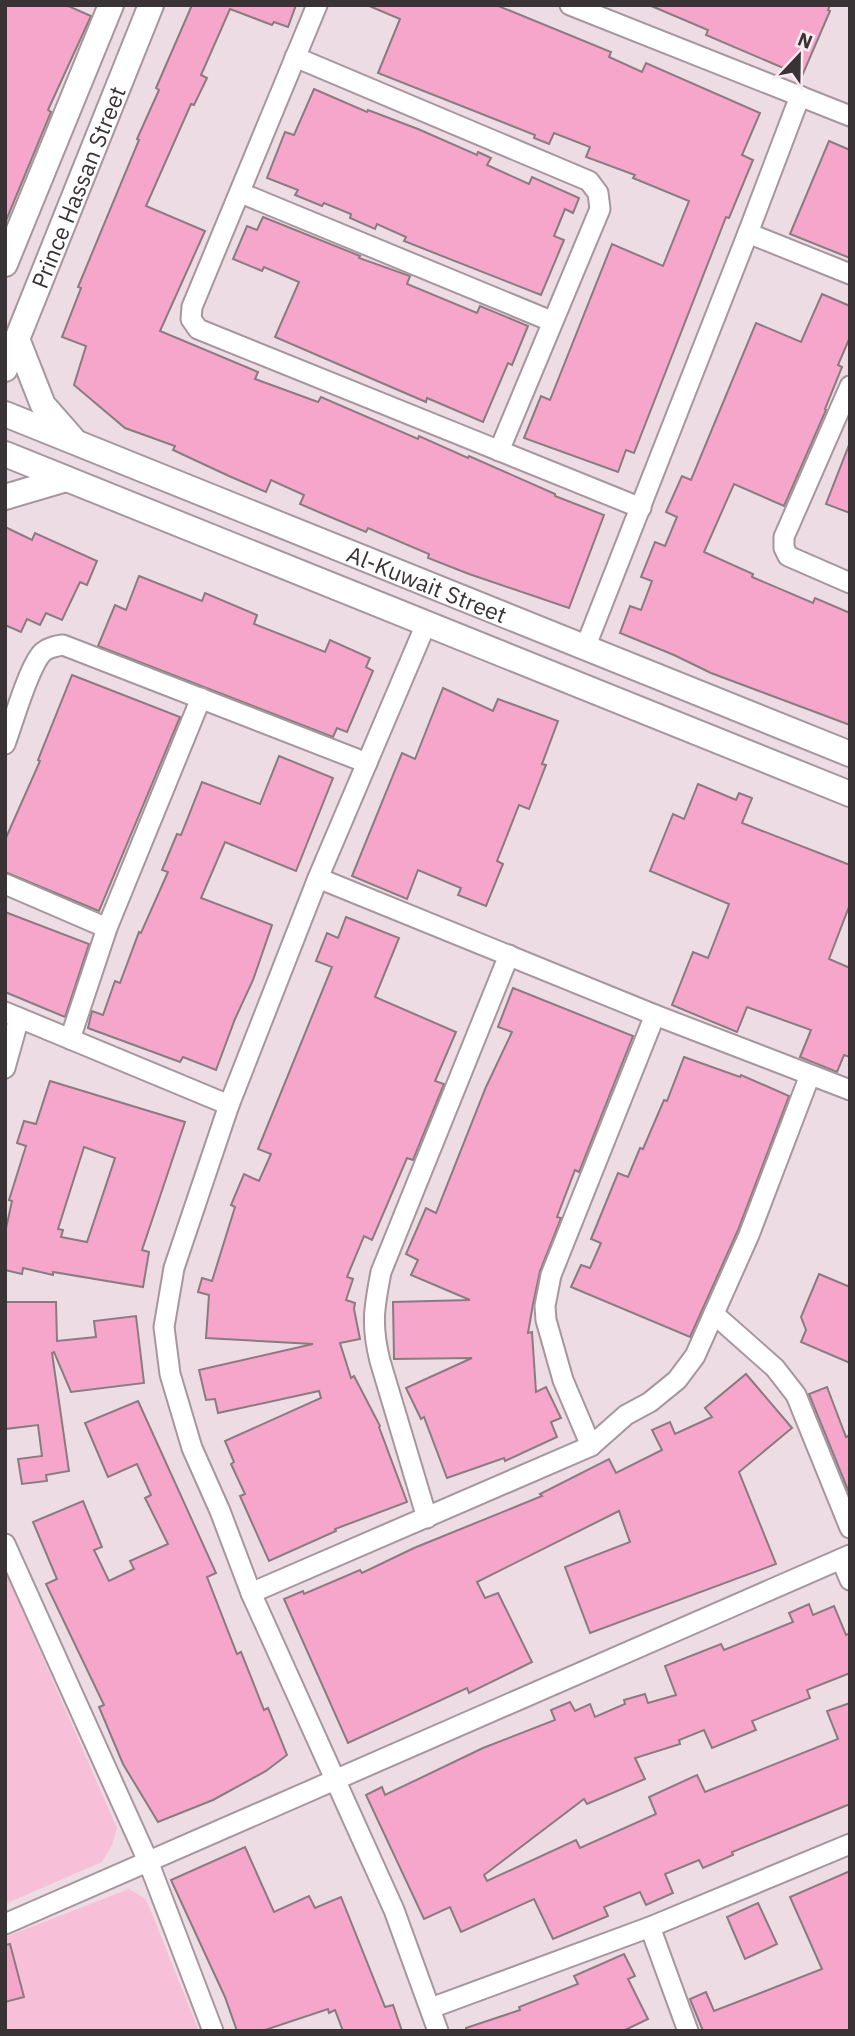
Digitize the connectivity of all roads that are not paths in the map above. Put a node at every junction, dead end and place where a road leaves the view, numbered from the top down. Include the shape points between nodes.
1 (111, 5) edge
2 (151, 5) edge
3 (317, 5) edge
4 (570, 5) edge
5 (295, 58) junction
6 (800, 96) junction
7 (850, 116) edge
8 (241, 193) junction
9 (748, 233) junction
10 (5, 264) edge
11 (850, 274) edge
12 (551, 321) junction
13 (17, 339) junction
14 (5, 369) edge
15 (850, 386) edge
16 (5, 414) edge
17 (842, 427) edge
18 (78, 443) junction
19 (499, 451) junction
20 (5, 454) edge
21 (66, 479) junction
22 (5, 497) edge
23 (640, 508) junction
24 (850, 583) edge
25 (426, 624) junction
26 (585, 648) junction
27 (201, 698) junction
28 (5, 744) edge
29 (843, 751) edge
30 (367, 763) junction
31 (839, 789) edge
32 (318, 878) junction
33 (5, 884) edge
34 (107, 928) junction
35 (509, 955) junction
36 (12, 1015) edge
37 (655, 1015) junction
38 (70, 1039) junction
39 (5, 1068) edge
40 (810, 1075) junction
41 (850, 1090) edge
42 (229, 1105) junction
43 (714, 1314) junction
44 (591, 1446) junction
45 (426, 1518) junction
46 (850, 1528) edge
47 (5, 1544) edge
48 (845, 1557) edge
49 (850, 1580) edge
50 (251, 1593) junction
51 (335, 1780) junction
52 (850, 1844) edge
53 (148, 1861) junction
54 (5, 1924) edge
55 (650, 1927) junction
56 (431, 2008) junction
57 (213, 2031) edge
58 (438, 2031) edge
59 (688, 2031) edge

1 - 10 main road, Prince Hassan Street
2 - 13 main road, Prince Hassan Street
3 - 5 street
4 - 6 street
5 - 8 street
5 - 12 street via 589,181 598,193 600,209
6 - 7 street
6 - 9 street
8 - 12 street
8 - 19 street via 192,307 191,319 198,329
9 - 11 street
9 - 23 street
12 - 19 street
13 - 14 main road, Prince Hassan Street
13 - 18 main road via 43,405
15 - 17 street
16 - 18 main road, Al-Kuwait Street
17 - 24 street via 784,537 784,548 795,561
18 - 26 main road, Al-Kuwait Street
19 - 23 street
20 - 21 main road, Al-Kuwait Street
21 - 22 main road
21 - 25 main road, Al-Kuwait Street
23 - 26 street
25 - 30 street
25 - 31 main road, Al-Kuwait Street
26 - 29 main road, Al-Kuwait Street
27 - 28 street via 77,649 51,647 34,666
27 - 30 street
27 - 34 street
29 - 31 main road
30 - 32 street
32 - 35 street
32 - 42 street
33 - 34 street
34 - 38 street
35 - 37 street
35 - 45 street via 381,1272 373,1312 380,1361
36 - 38 street
36 - 39 street
37 - 40 street
37 - 44 street via 551,1275 545,1306 564,1380
38 - 42 street
40 - 41 street
40 - 43 street
42 - 50 street via 174,1269 164,1327 170,1374 192,1448
43 - 44 street via 695,1356 677,1380
43 - 46 street via 775,1368 796,1395
44 - 45 street
45 - 50 street
47 - 53 street
48 - 49 street
48 - 51 street
50 - 51 street
51 - 53 street
51 - 56 street via 394,1910
52 - 55 street
53 - 54 street
53 - 57 street
55 - 56 street
55 - 59 street
56 - 58 street

